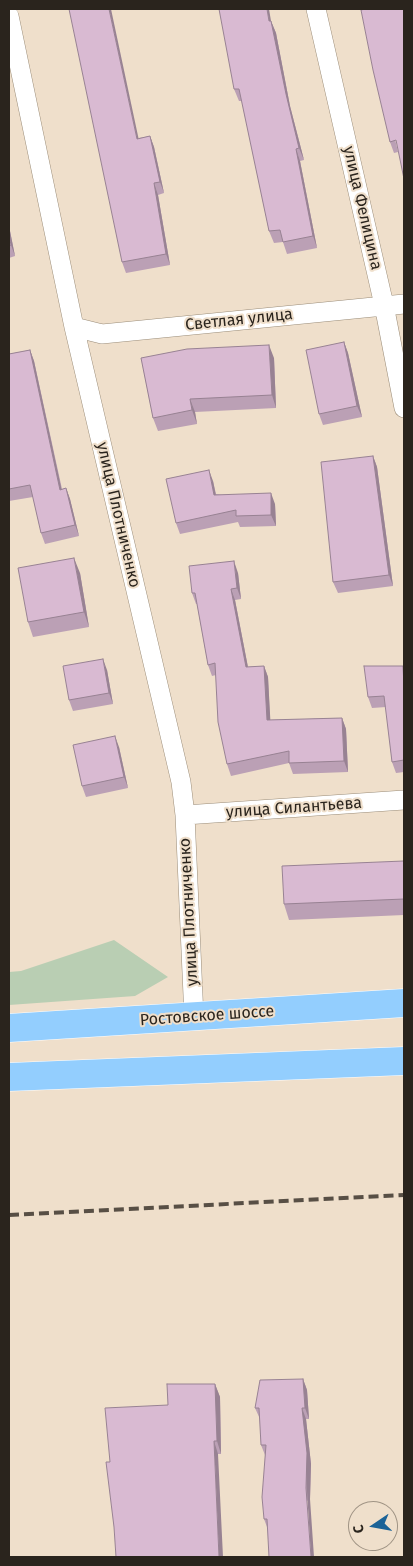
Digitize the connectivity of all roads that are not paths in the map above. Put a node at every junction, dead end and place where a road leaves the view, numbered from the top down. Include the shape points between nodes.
1 (316, 9) edge
2 (9, 16) edge
3 (404, 304) edge
4 (384, 305) junction
5 (74, 327) junction
6 (404, 408) edge
7 (404, 800) edge
8 (185, 815) junction
9 (404, 1003) edge
10 (194, 1018) junction
11 (9, 1028) edge
12 (404, 1061) edge
13 (9, 1076) edge

1 - 4 street, улица Фелицина
2 - 5 street, улица Плотниченко
3 - 4 street, Светлая улица
4 - 5 street, Светлая улица via 102,334
4 - 6 street, улица Фелицина
5 - 8 street, улица Плотниченко via 181,782
7 - 8 street, улица Силантьева
8 - 10 street, улица Плотниченко
9 - 10 highway, Ростовское шоссе
10 - 11 highway, Ростовское шоссе
12 - 13 highway

